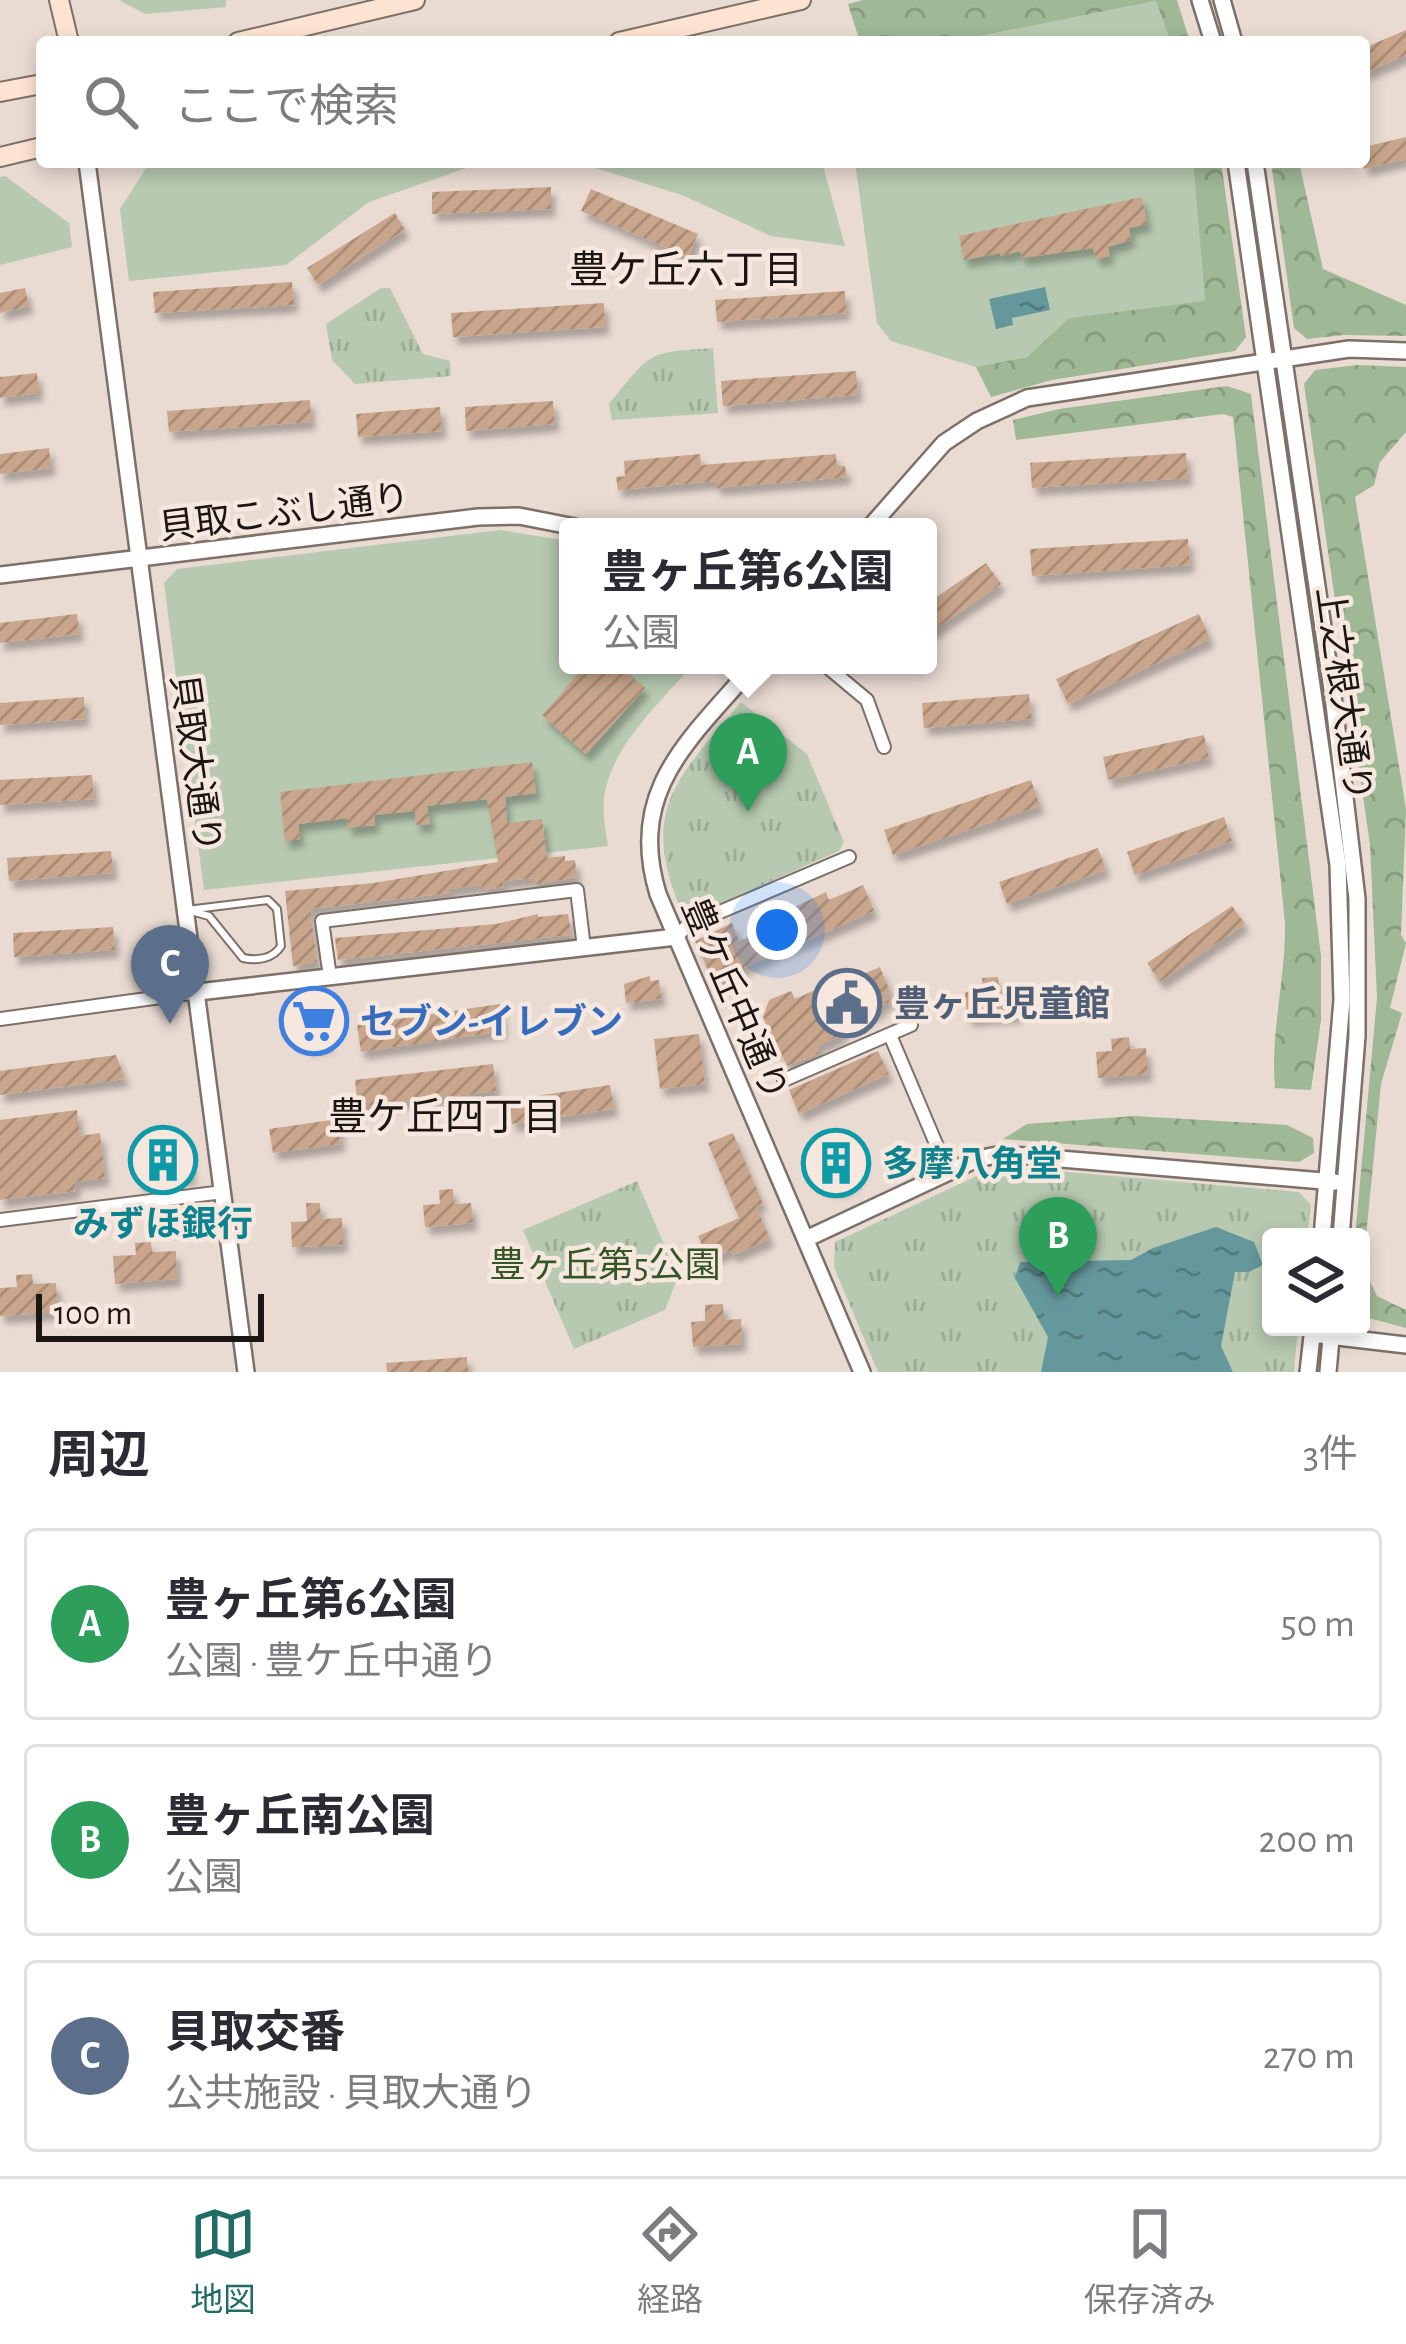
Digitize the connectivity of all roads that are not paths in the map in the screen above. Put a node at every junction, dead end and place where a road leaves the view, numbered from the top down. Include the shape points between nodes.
1 (59, 0) edge
2 (415, 0) edge
3 (801, 0) edge
4 (1200, 0) edge
5 (1222, 0) edge
6 (68, 36) edge
7 (263, 36) edge
8 (645, 36) edge
9 (1211, 36) edge
10 (1232, 36) edge
11 (36, 84) edge
12 (0, 92) edge
13 (36, 149) edge
14 (0, 157) edge
15 (89, 168) edge
16 (1237, 168) edge
17 (1257, 168) edge
18 (1406, 351) edge
19 (1284, 358) junction
20 (1266, 362) junction
21 (878, 518) edge
22 (559, 524) edge
23 (140, 560) junction
24 (0, 575) edge
25 (746, 674) edge
26 (836, 674) edge
27 (864, 677) dead end
28 (854, 689) junction
29 (865, 741) dead end
30 (848, 857) dead end
31 (187, 910) junction
32 (676, 937) junction
33 (584, 948) junction
34 (330, 977) junction
35 (197, 992) junction
36 (0, 1019) edge
37 (911, 1025) dead end
38 (890, 1035) junction
39 (784, 1080) dead end
40 (948, 1172) junction
41 (1337, 1182) junction
42 (223, 1192) junction
43 (0, 1220) edge
44 (1324, 1228) edge
45 (1340, 1228) edge
46 (806, 1239) junction
47 (1312, 1336) edge
48 (1332, 1336) edge
49 (1358, 1336) edge
50 (1406, 1345) edge
51 (246, 1372) edge
52 (862, 1372) edge
53 (1308, 1372) edge
54 (1328, 1372) edge

1 - 6 main road
2 - 7 main road
3 - 8 main road
4 - 9 street
5 - 10 street
11 - 12 main road
13 - 14 main road
15 - 23 street, 貝取大通り
16 - 20 street, 上之根大通り
17 - 19 street, 上之根大通り
18 - 19 street
19 - 20 street
19 - 41 street, 上之根大通り via 1357,898 1358,1036
20 - 21 street via 1051,392 1005,406 944,443
20 - 41 street, 上之根大通り via 1340,887
22 - 23 street, 貝取こぶし通り via 478,517
23 - 24 street, 貝取こぶし通り
23 - 31 street, 貝取大通り
25 - 32 street, 豊ケ丘中通り via 676,757 652,807 647,851
26 - 28 street
27 - 28 street
28 - 29 street via 867,700 882,741
30 - 32 street
31 - 31 lane via 268,900 277,909 281,946 269,958 242,958 209,916
31 - 35 street, 貝取大通り
32 - 33 street
32 - 46 street, 豊ケ丘中通り
33 - 34 street
33 - 34 street via 577,890 322,921
34 - 35 street
35 - 36 street
35 - 42 street, 貝取大通り
37 - 38 street
38 - 39 street
38 - 40 street
40 - 41 street via 977,1159 1027,1154
40 - 46 street
41 - 44 street, 上之根大通り
41 - 45 street, 上之根大通り
42 - 43 street
42 - 51 street, 貝取大通り
46 - 52 street, 豊ケ丘中通り
47 - 53 street
48 - 54 street
49 - 50 street

